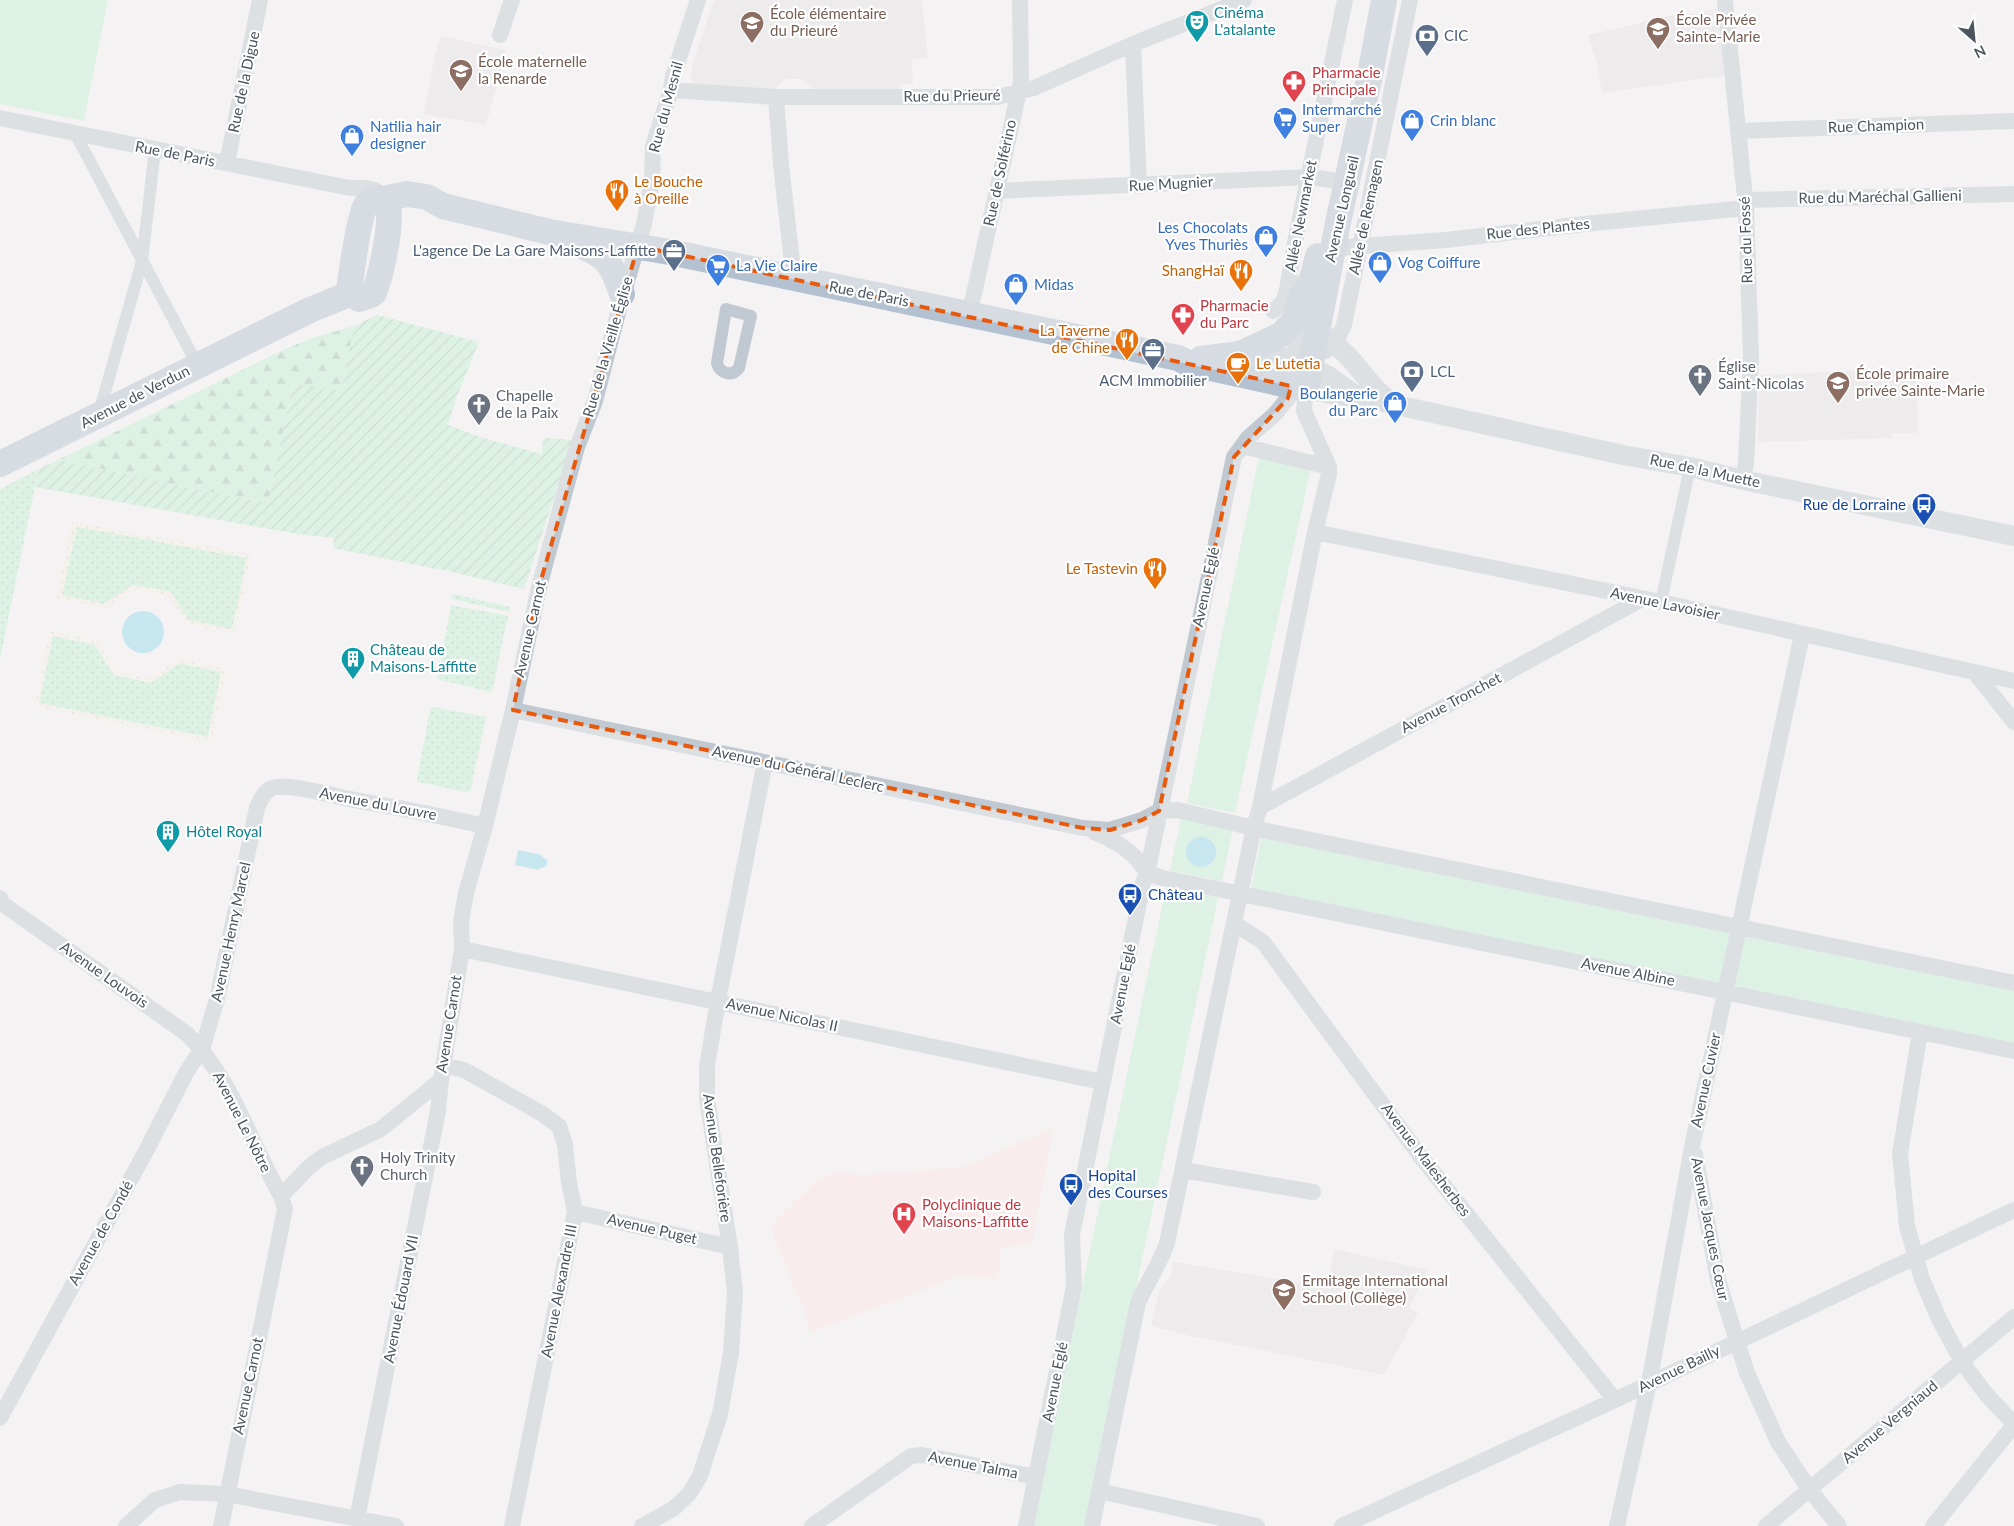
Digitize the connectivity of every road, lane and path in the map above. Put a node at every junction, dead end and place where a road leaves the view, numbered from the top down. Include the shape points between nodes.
1 (260, 0) edge
2 (512, 0) edge
3 (698, 0) edge
4 (1020, 0) edge
5 (1244, 0) edge
6 (1345, 0) edge
7 (1372, 0) edge
8 (1384, 0) edge
9 (1410, 0) edge
10 (1725, 0) edge
11 (500, 35) dead end
12 (1133, 44) junction
13 (670, 90) junction
14 (1018, 92) junction
15 (776, 97) junction
16 (0, 118) edge
17 (2014, 121) edge
18 (1738, 131) junction
19 (76, 135) junction
20 (155, 150) junction
21 (227, 164) junction
22 (1309, 178) junction
23 (1341, 181) junction
24 (1139, 186) junction
25 (996, 191) junction
26 (2014, 194) edge
27 (370, 197) junction
28 (1746, 204) junction
29 (443, 206) junction
30 (389, 224) junction
31 (549, 232) junction
32 (638, 246) junction
33 (1359, 247) junction
34 (1331, 254) junction
35 (142, 261) junction
36 (794, 279) junction
37 (1312, 279) junction
38 (360, 293) junction
39 (622, 294) junction
40 (726, 310) joint
41 (968, 314) junction
42 (1280, 321) junction
43 (1326, 336) junction
44 (1240, 354) junction
45 (1178, 358) junction
46 (198, 366) junction
47 (1301, 375) junction
48 (1397, 405) junction
49 (98, 416) junction
50 (1242, 446) junction
51 (578, 447) joint
52 (0, 464) edge
53 (1329, 467) junction
54 (1690, 467) junction
55 (1742, 480) junction
56 (2014, 525) edge
57 (1315, 532) junction
58 (2014, 536) edge
59 (1642, 599) junction
60 (1661, 602) junction
61 (1802, 635) junction
62 (1976, 674) junction
63 (2014, 681) edge
64 (513, 710) junction
65 (2014, 722) edge
66 (765, 762) junction
67 (270, 789) joint
68 (1260, 807) junction
69 (1159, 811) junction
70 (485, 826) junction
71 (1254, 827) junction
72 (1083, 828) junction
73 (1147, 873) junction
74 (1241, 893) junction
75 (1, 905) edge
76 (1235, 924) junction
77 (1738, 927) junction
78 (462, 948) junction
79 (2014, 983) edge
80 (1725, 991) junction
81 (718, 1002) junction
82 (1920, 1032) junction
83 (202, 1048) junction
84 (2014, 1051) edge
85 (442, 1072) junction
86 (1102, 1082) junction
87 (1693, 1142) junction
88 (1183, 1170) junction
89 (1313, 1192) dead end
90 (281, 1196) junction
91 (2014, 1210) edge
92 (575, 1212) junction
93 (730, 1247) junction
94 (1915, 1256) junction
95 (2014, 1317) edge
96 (1736, 1342) junction
97 (1962, 1362) junction
98 (1648, 1384) junction
99 (1615, 1400) junction
100 (0, 1418) edge
101 (2014, 1424) edge
102 (1036, 1477) junction
103 (1809, 1489) junction
104 (1099, 1492) junction
105 (226, 1494) junction
106 (357, 1519) junction
107 (126, 1526) edge
108 (221, 1526) edge
109 (396, 1526) edge
110 (512, 1526) edge
111 (642, 1526) edge
112 (812, 1526) edge
113 (1026, 1526) edge
114 (1092, 1526) edge
115 (1257, 1526) edge
116 (1342, 1526) edge
117 (1617, 1526) edge
118 (1766, 1526) edge
119 (1839, 1526) edge
120 (1933, 1526) edge

1 - 21 street, Rue de la Digue
2 - 11 street
3 - 13 street, Rue du Mesnil
4 - 14 street, Rue de Solférino via 1021,82
5 - 12 street, Rue du Prieuré
6 - 22 street, Allée Newmarket
7 - 23 main road, Avenue Longueil
8 - 23 main road, Avenue Longueil via 1357,142
9 - 33 street, Allée de Remagen
10 - 18 street, Rue du Fossé
12 - 14 street, Rue du Prieuré
12 - 24 street
13 - 15 street, Rue du Prieuré
13 - 32 street, Rue du Mesnil via 653,146 652,182
14 - 15 street, Rue du Prieuré via 997,98
14 - 25 street, Rue de Solférino
15 - 36 street
16 - 19 street, Rue de Paris
17 - 18 street, Rue Champion
18 - 28 street, Rue du Fossé
19 - 20 street, Rue de Paris
19 - 35 street
20 - 21 street, Rue de Paris
20 - 35 street
21 - 27 street, Rue de Paris
22 - 23 street, Rue Mugnier
22 - 24 street, Rue Mugnier
22 - 42 street, Allée Newmarket
23 - 34 main road, Avenue Longueil
23 - 37 main road, Avenue Longueil
24 - 25 street, Rue Mugnier
25 - 41 street, Rue de Solférino
26 - 28 street, Rue du Maréchal Gallieni
27 - 29 main road, Rue de Paris via 407,194 427,197
27 - 30 main road via 389,207
27 - 38 main road
28 - 33 street, Rue des Plantes via 1446,240
28 - 55 street, Rue du Fossé via 1751,357 1746,463
29 - 30 main road, Rue de Paris via 400,217
29 - 31 main road, Rue de Paris
30 - 38 main road via 377,282
31 - 32 main road, Rue de Paris
31 - 39 main road via 600,254 613,268
32 - 36 main road, Rue de Paris
32 - 39 street, Rue de la Vieille Église
33 - 34 street, Rue des Plantes via 1347,247
33 - 43 street, Allée de Remagen via 1344,326
34 - 43 main road, Avenue Longueil
35 - 46 street
35 - 49 street
36 - 41 main road, Rue de Paris
37 - 42 main road via 1293,322
37 - 47 street, Avenue Longueil
38 - 46 main road, Avenue de Verdun via 310,310
39 - 51 street, Rue de la Vieille Église via 594,401
40 - 40 street via 717,363 722,371 729,374 739,368 751,316
41 - 45 main road, Rue de Paris
42 - 44 main road, Rue de Paris via 1275,339
43 - 47 main road, Avenue Longueil
43 - 48 street, Rue de la Muette via 1373,387
44 - 45 main road, Rue de Paris via 1206,359
44 - 47 street, Rue de Paris via 1272,354
45 - 47 main road, Rue de Paris via 1188,363
46 - 49 main road, Avenue de Verdun
47 - 48 street, Rue de la Muette via 1336,395
47 - 50 street, Avenue Eglé via 1288,398
47 - 53 street via 1304,412
48 - 54 street, Rue de la Muette
49 - 52 main road, Avenue de Verdun
50 - 53 street
50 - 69 street, Avenue Eglé via 1234,456
51 - 64 street, Avenue Carnot via 540,587
53 - 57 street
54 - 55 street, Rue de la Muette
54 - 60 street
55 - 58 street, Rue de la Muette
56 - 58 street
57 - 59 street, Avenue Lavoisier
57 - 68 street
59 - 60 street, Avenue Lavoisier
59 - 68 street, Avenue Tronchet
60 - 61 street, Avenue Lavoisier
61 - 62 street, Avenue Lavoisier
61 - 77 street, Avenue Cuvier
62 - 63 street, Avenue Lavoisier
62 - 65 street
64 - 66 street, Avenue du Général Leclerc
64 - 70 street, Avenue Carnot
66 - 72 street, Avenue du Général Leclerc
66 - 81 street, Avenue Belleforière
67 - 70 street, Avenue du Louvre via 298,788
67 - 83 street, Avenue Henry Marcel via 257,808 217,999
68 - 71 street
69 - 71 street, Avenue du Général Leclerc via 1178,810
69 - 72 street, Avenue du Général Leclerc via 1110,830
69 - 73 street, Avenue Eglé
70 - 78 street, Avenue Carnot via 466,893 461,921
71 - 74 street
71 - 77 street
72 - 73 street, Avenue du Général Leclerc via 1124,847
73 - 74 street
73 - 86 street, Avenue Eglé
74 - 76 street
74 - 80 street, Avenue Albine
75 - 83 street, Avenue Louvois
76 - 88 street
76 - 99 street, Avenue Malesherbes via 1263,942 1421,1157
77 - 79 street
77 - 80 street, Avenue Cuvier
78 - 81 street, Avenue Nicolas II
78 - 85 street, Avenue Carnot
80 - 82 street, Avenue Albine
80 - 87 street, Avenue Cuvier
81 - 86 street, Avenue Nicolas II
81 - 93 street, Avenue Belleforière via 707,1066 707,1099
82 - 84 street, Avenue Albine
82 - 94 street via 1900,1154 1907,1226
83 - 90 street, Avenue Le Nôtre
83 - 100 street, Avenue de Condé
85 - 90 street, Avenue Carnot via 381,1129 322,1158
85 - 92 street, Avenue Alexandre III via 464,1070 558,1126 565,1145
85 - 106 street, Avenue Édouard VII via 438,1111
86 - 102 street, Avenue Eglé via 1072,1235 1074,1286
87 - 96 street, Avenue Jacques Cœur via 1716,1271
87 - 98 street, Avenue Cuvier
88 - 89 street
88 - 104 street via 1168,1243 1138,1303
90 - 105 street, Avenue Carnot via 285,1209
91 - 94 street, Avenue Bailly
92 - 93 street, Avenue Puget
92 - 110 street, Avenue Alexandre III
93 - 111 street, Avenue Belleforière via 734,1293 731,1353 720,1414 700,1476 689,1494 673,1509
94 - 96 street, Avenue Bailly
94 - 97 street via 1939,1319
95 - 97 street, Avenue Vergniaud
96 - 98 street, Avenue Bailly
96 - 103 street, Avenue Jacques Cœur via 1778,1442
97 - 101 street
97 - 103 street, Avenue Vergniaud
98 - 99 street, Avenue Bailly
98 - 117 street, Avenue Cuvier
99 - 116 street, Avenue Bailly
101 - 120 street
102 - 112 street, Avenue Talma via 922,1455 911,1456
102 - 113 street, Avenue Eglé
103 - 118 street, Avenue Vergniaud
103 - 119 street, Avenue Jacques Cœur
104 - 114 street
104 - 115 street
105 - 106 street
105 - 107 street via 180,1492 168,1495 156,1500
105 - 108 street, Avenue Carnot
106 - 109 street

